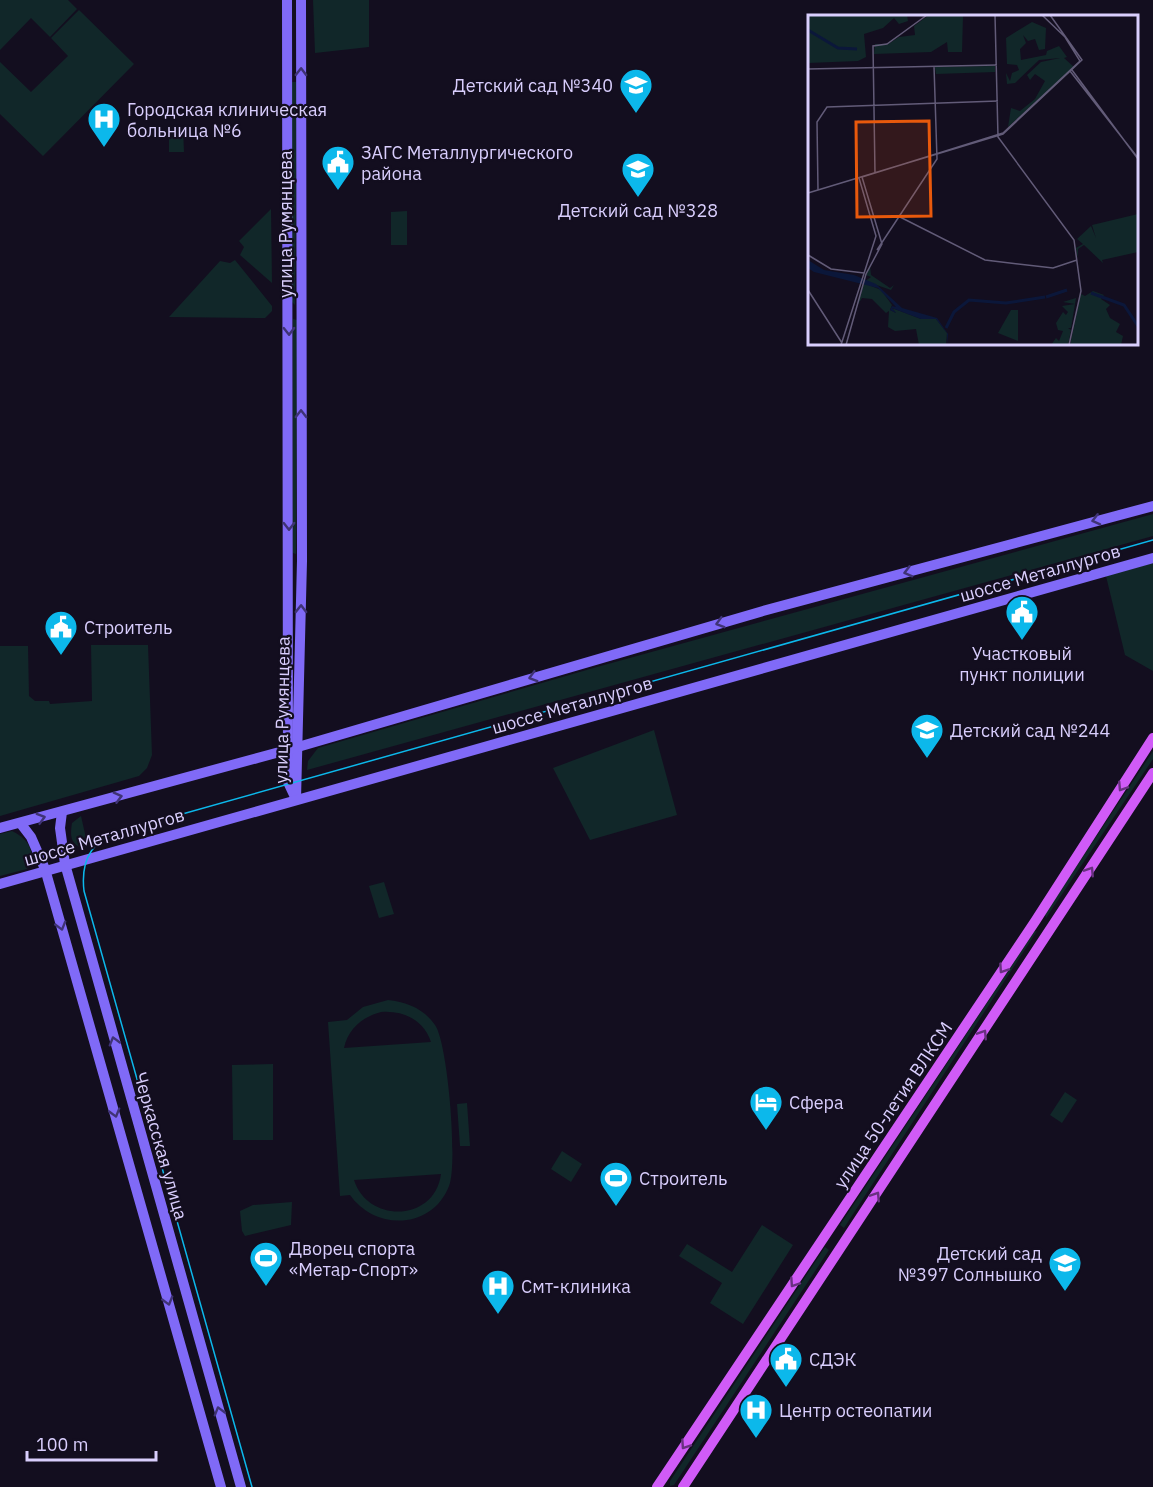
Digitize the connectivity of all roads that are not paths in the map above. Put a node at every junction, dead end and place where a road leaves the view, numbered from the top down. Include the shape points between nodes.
1 (287, 0) edge
2 (301, 0) edge
3 (288, 311) junction
4 (302, 311) junction
5 (1153, 506) edge
6 (1153, 558) edge
7 (1153, 738) edge
8 (293, 748) junction
9 (1153, 773) edge
10 (296, 799) junction
11 (62, 812) junction
12 (21, 824) junction
13 (0, 828) edge
14 (64, 864) junction
15 (45, 869) junction
16 (0, 884) edge
17 (222, 1487) edge
18 (240, 1487) edge
19 (657, 1487) edge
20 (683, 1487) edge

1 - 3 main road, улица Румянцева
4 -> 2 main road, улица Румянцева
3 - 4 main road
3 -> 8 main road, улица Румянцева
8 -> 4 main road, улица Румянцева via 302,561
5 -> 8 main road, шоссе Металлургов via 752,614
6 - 10 main road, шоссе Металлургов
7 -> 19 main road, улица 50-летия ВЛКСМ
8 - 10 main road, улица Румянцева
11 -> 8 main road, шоссе Металлургов
20 -> 9 main road, улица 50-летия ВЛКСМ
10 - 14 main road, шоссе Металлургов
12 -> 11 main road, шоссе Металлургов
11 - 14 main road, Черкасская улица
12 - 13 main road, шоссе Металлургов
12 - 15 main road, Черкасская улица
14 - 15 main road, шоссе Металлургов
18 -> 14 main road, Черкасская улица
15 - 16 main road, шоссе Металлургов
15 -> 17 main road, Черкасская улица

